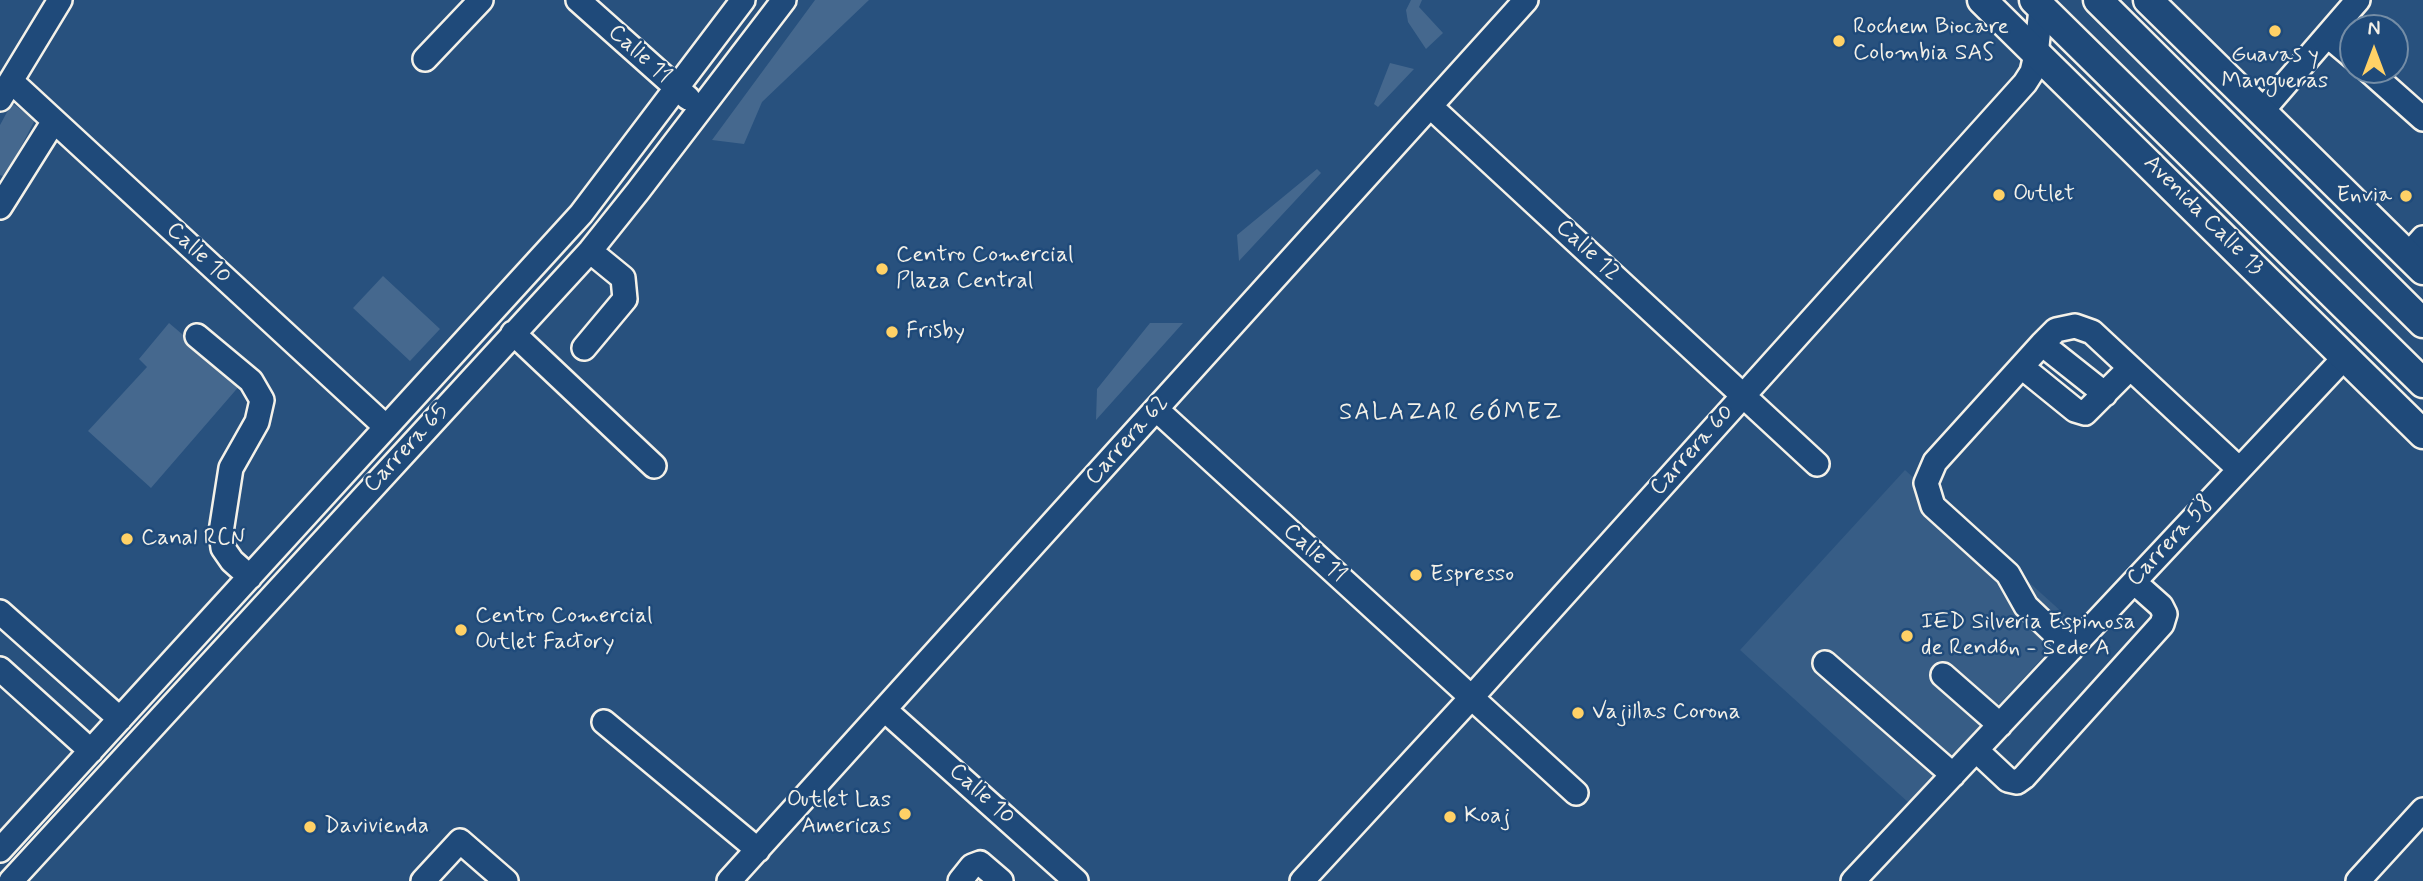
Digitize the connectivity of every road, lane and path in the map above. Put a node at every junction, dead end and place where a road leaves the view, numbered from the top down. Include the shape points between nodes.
1 (60, 0) edge
2 (481, 0) edge
3 (578, 0) edge
4 (743, 0) edge
5 (784, 0) edge
6 (1526, 0) edge
7 (1982, 0) edge
8 (2098, 0) edge
9 (2148, 0) edge
10 (2358, 0) edge
11 (2039, 2) edge
12 (2329, 36) junction
13 (2339, 45) edge
14 (2036, 55) junction
15 (425, 59) dead end
16 (2384, 84) edge
17 (675, 88) junction
18 (5, 90) edge
19 (1430, 106) junction
20 (701, 108) junction
21 (2262, 111) junction
22 (2423, 119) edge
23 (54, 121) junction
24 (4, 194) edge
25 (581, 214) junction
26 (615, 221) junction
27 (590, 251) junction
28 (2419, 260) edge
29 (2377, 278) junction
30 (2334, 297) junction
31 (2423, 323) edge
32 (513, 334) junction
33 (197, 336) dead end
34 (2042, 344) junction
35 (584, 348) dead end
36 (2345, 356) junction
37 (2022, 367) junction
38 (2130, 368) junction
39 (2423, 383) edge
40 (2105, 394) junction
41 (1744, 396) junction
42 (1157, 410) junction
43 (386, 427) junction
44 (2423, 434) edge
45 (1817, 464) dead end
46 (654, 466) dead end
47 (2239, 470) junction
48 (250, 577) junction
49 (2134, 582) junction
50 (0, 612) edge
51 (2071, 649) junction
52 (1825, 663) dead end
53 (0, 669) edge
54 (1943, 675) dead end
55 (1472, 698) junction
56 (885, 709) junction
57 (120, 719) junction
58 (604, 722) dead end
59 (2000, 725) junction
60 (1976, 750) junction
61 (91, 751) junction
62 (1953, 775) junction
63 (1576, 793) dead end
64 (2423, 810) edge
65 (8, 826) edge
66 (0, 850) edge
67 (758, 850) junction
68 (11, 881) edge
69 (423, 881) edge
70 (506, 881) edge
71 (729, 881) edge
72 (960, 881) edge
73 (1001, 881) edge
74 (1076, 881) edge
75 (1302, 881) edge
76 (1853, 881) edge
77 (2358, 881) edge

1 - 18 street
2 - 15 street
3 - 17 street, Calle 11
4 - 17 street, Carrera 65
5 - 20 street, Carrera 65
6 - 19 street, Carrera 62
7 - 14 main road, Avenida Calle 13
8 - 29 main road
9 - 21 main road
10 - 12 street
11 - 14 street, Carrera 60
11 - 30 main road, Avenida Calle 13
12 - 13 street
12 - 21 street
14 - 36 main road, Avenida Calle 13
14 - 41 street, Carrera 60 via 2025,83
16 - 22 street
17 - 20 street, Calle 11
17 - 25 street, Carrera 65
18 - 23 street, Calle 10
19 - 41 street, Calle 12
19 - 42 street, Carrera 62
20 - 26 street, Carrera 65
21 - 28 main road
23 - 24 street
23 - 43 street, Calle 10
25 - 26 street
25 - 43 street, Carrera 65
26 - 27 street, Carrera 65
27 - 32 street, Carrera 65
27 - 35 street via 622,278 625,299
28 - 29 main road
29 - 31 main road
30 - 36 main road
30 - 39 main road, Avenida Calle 13
32 - 46 street
32 - 68 street, Carrera 65
33 - 48 street via 251,381 262,400 257,422 231,468 221,532 223,548
34 - 37 street
34 - 38 street via 2056,330 2075,326 2092,332
34 - 40 street
36 - 44 main road, Avenida Calle 13
36 - 47 street, Carrera 58
37 - 40 street via 2075,410 2085,413
37 - 51 street via 1936,462 1926,483 1933,506 2008,574 2026,606
38 - 40 street
38 - 47 street
41 - 45 street, Calle 12
41 - 55 street, Carrera 60
42 - 55 street, Calle 11
42 - 56 street, Carrera 62
43 - 48 street, Carrera 65
47 - 49 street, Carrera 58
48 - 57 street, Carrera 65
49 - 51 street, Carrera 58
49 - 60 street via 2161,606 2165,614 2162,624 2024,777 2017,782 2008,780
50 - 57 street
51 - 59 street, Carrera 58
52 - 62 street
53 - 61 street
54 - 59 street
55 - 63 street, Calle 11
55 - 75 street, Carrera 60
56 - 67 street, Carrera 62
56 - 74 street, Calle 10
57 - 61 street, Carrera 65
58 - 67 street
59 - 60 street, Carrera 58
60 - 62 street, Carrera 58
61 - 65 street, Carrera 65
62 - 76 street, Carrera 58
64 - 77 street
65 - 66 street, Carrera 65
67 - 71 street, Carrera 62
69 - 70 street via 460,841
72 - 73 street via 980,863

